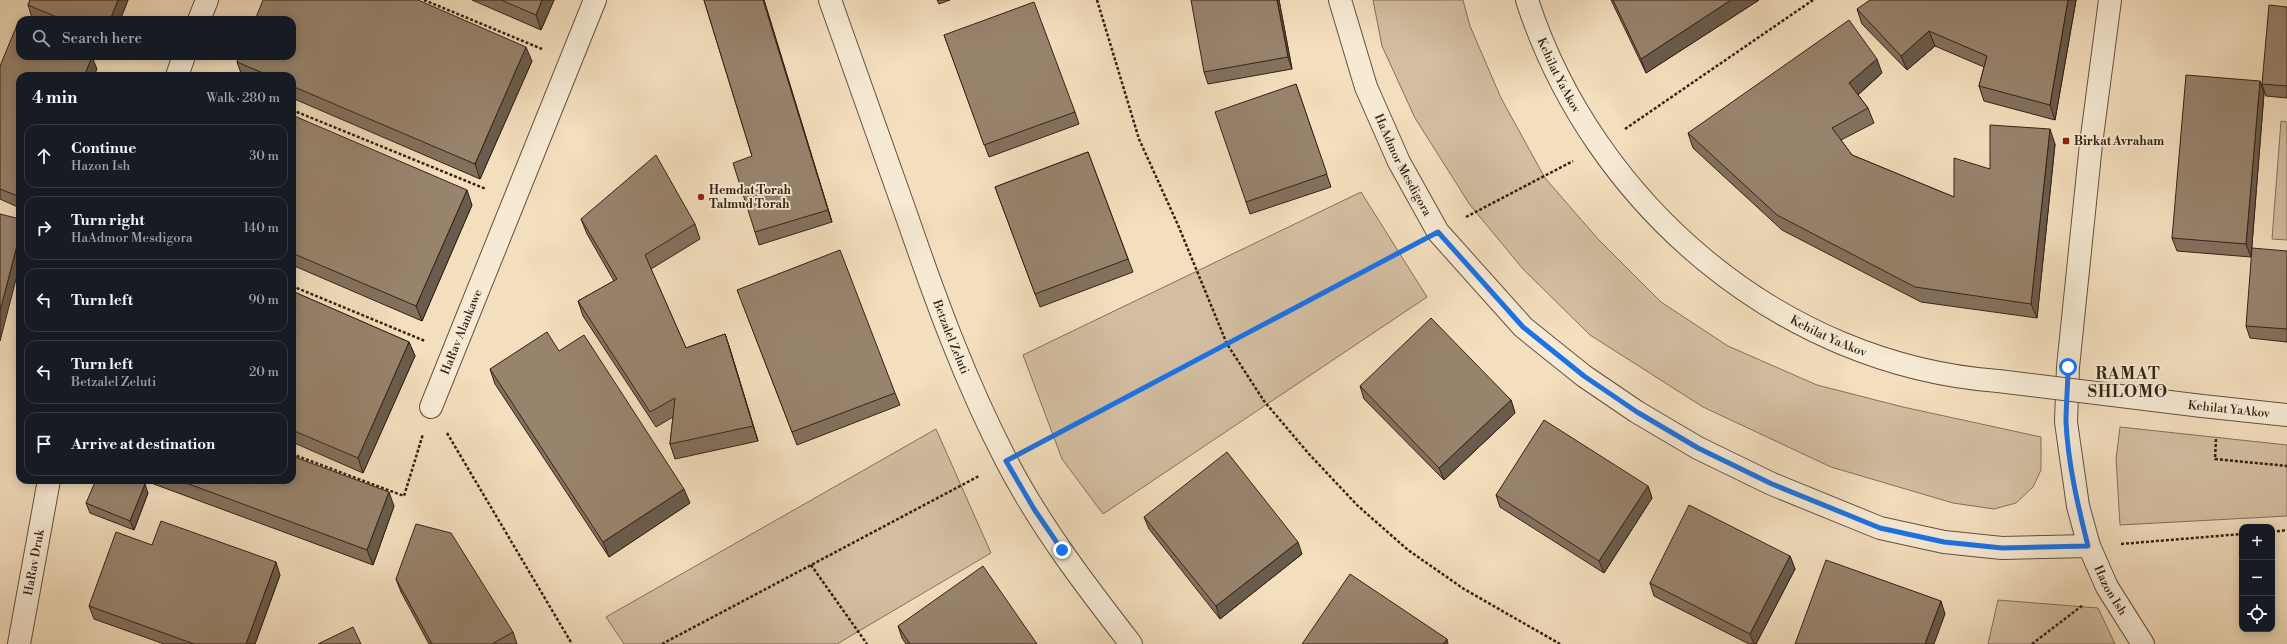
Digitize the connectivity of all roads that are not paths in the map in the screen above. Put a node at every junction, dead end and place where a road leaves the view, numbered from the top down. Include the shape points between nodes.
1 (207, 0) edge
2 (595, 0) edge
3 (830, 0) edge
4 (1340, 0) edge
5 (1527, 0) edge
6 (2110, 0) edge
7 (201, 16) edge
8 (182, 60) edge
9 (178, 72) edge
10 (431, 407) road end
11 (2287, 415) edge
12 (48, 484) edge
13 (2088, 546) junction
14 (19, 644) edge
15 (1132, 644) edge
16 (2143, 644) edge

1 - 7 street
2 - 10 street, HaRav Alankawe
3 - 15 street, Betzalel Zeluti via 968,382 1006,461 1034,509
4 - 13 street, HaAdmor Mesdigora via 1366,87 1399,162 1438,232 1523,327 1584,376 1637,412 1704,452 1772,484 1880,528 1944,542 2002,548
5 - 11 street, Kehilat YaAkov, bridge via 1534,24 1560,83 1580,119 1641,201 1673,234 1714,269 1759,300 1808,327 1865,352 1917,369 1966,379
6 - 13 street, Hazon Ish via 2091,144 2068,367 2066,422 2071,467
8 - 9 street
12 - 14 street, HaRav Druk
13 - 16 street, Hazon Ish via 2107,587

